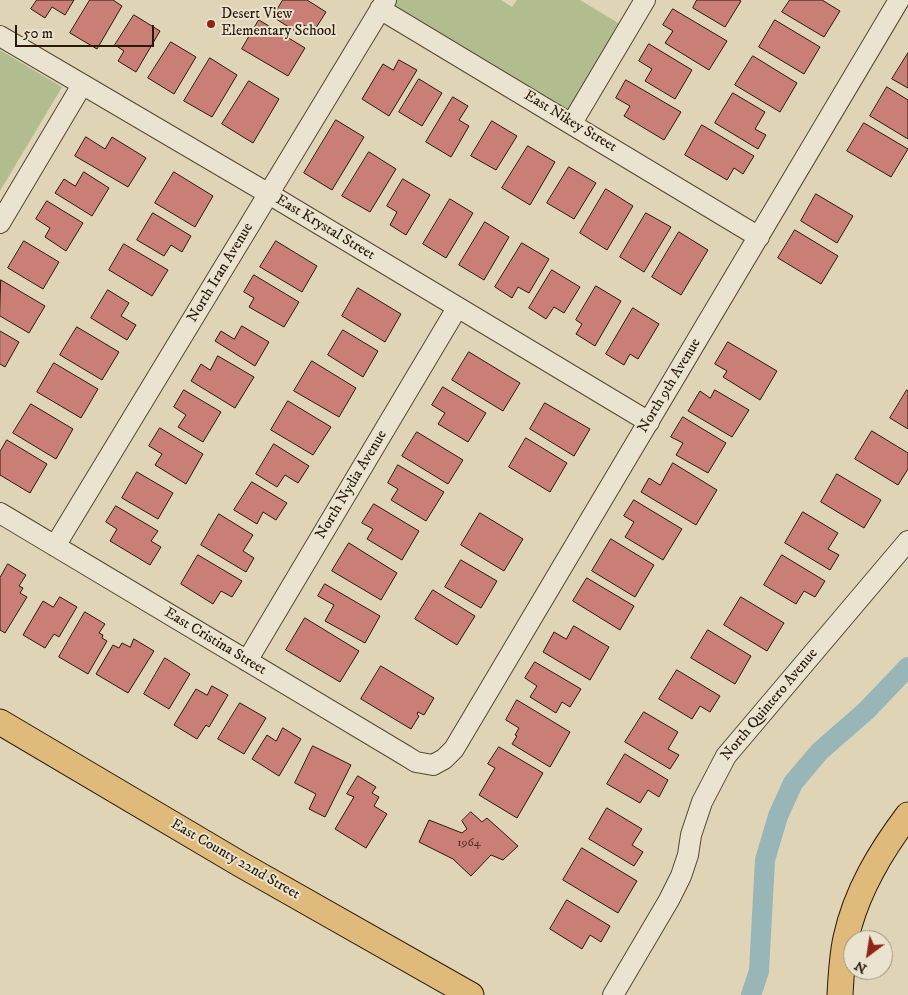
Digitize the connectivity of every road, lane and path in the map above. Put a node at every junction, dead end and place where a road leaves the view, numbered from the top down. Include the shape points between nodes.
1 (645, 0) edge
2 (899, 0) edge
3 (383, 4) edge
4 (0, 36) edge
5 (82, 85) junction
6 (572, 123) junction
7 (269, 194) junction
8 (0, 223) edge
9 (760, 237) junction
10 (458, 308) junction
11 (649, 422) junction
12 (0, 513) edge
13 (908, 541) edge
14 (55, 546) junction
15 (247, 661) junction
16 (0, 722) edge
17 (433, 765) joint
18 (908, 815) edge
19 (471, 995) edge
20 (613, 995) edge
21 (840, 995) edge

1 - 6 street
2 - 9 street, North 9th Avenue
3 - 6 street, East Nikey Street
3 - 7 street, North Iran Avenue
4 - 5 street, East Krystal Street
5 - 7 street, East Krystal Street
5 - 8 street
6 - 9 street, East Nikey Street
7 - 10 street, East Krystal Street
7 - 14 street, North Iran Avenue
9 - 11 street, North 9th Avenue
10 - 11 street, East Krystal Street
10 - 15 street, North Nydia Avenue
11 - 17 street, North 9th Avenue via 454,749
12 - 14 street, East Cristina Street
13 - 20 street, North Quintero Avenue via 726,756 702,802 681,876
14 - 15 street, East Cristina Street
15 - 17 street, East Cristina Street via 416,762
16 - 19 main road, East County 22nd Street via 240,864
18 - 21 main road via 872,868 856,904 846,938

